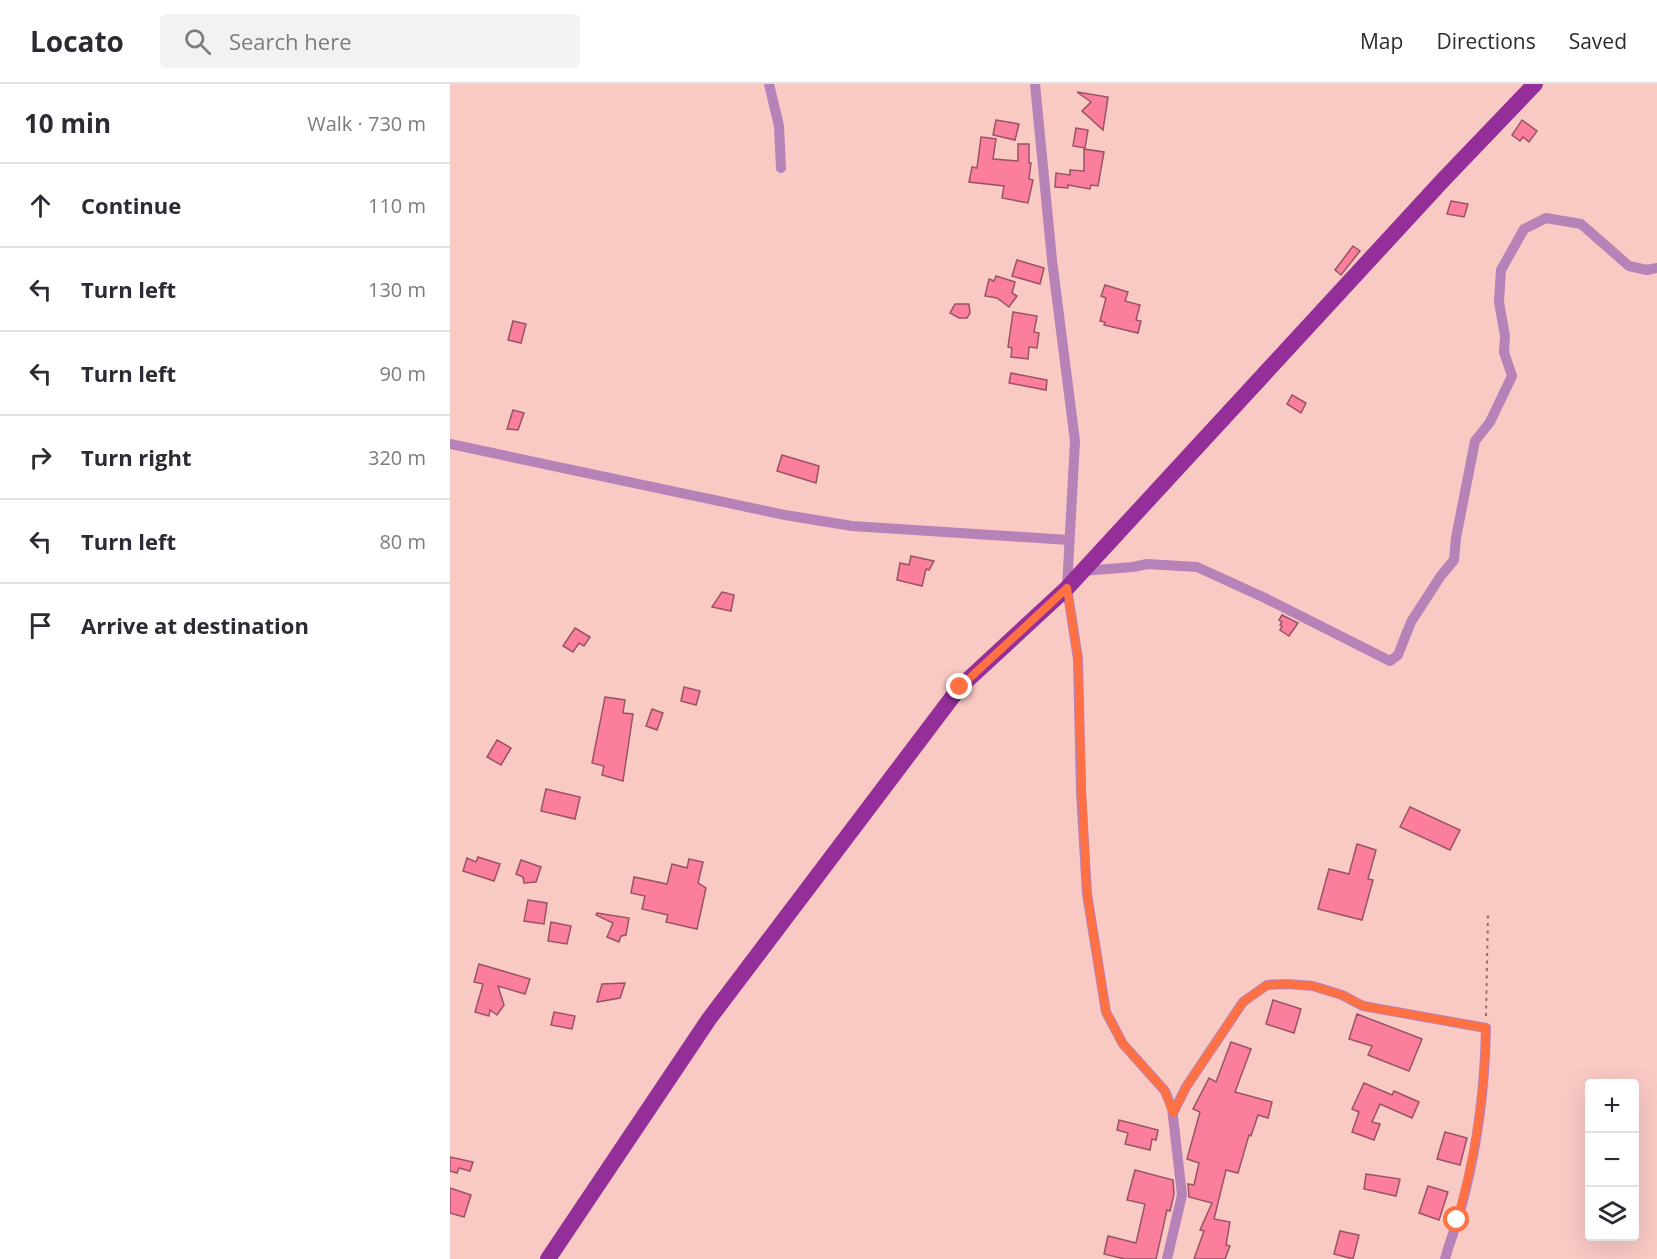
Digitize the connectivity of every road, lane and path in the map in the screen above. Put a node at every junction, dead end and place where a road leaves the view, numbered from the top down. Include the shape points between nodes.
1 (770, 84) edge
2 (1035, 84) edge
3 (1535, 84) edge
4 (782, 168) dead end
5 (1657, 268) edge
6 (450, 444) edge
7 (1070, 540) junction
8 (1082, 571) junction
9 (1067, 588) junction
10 (1488, 914) dead end
11 (1486, 1028) junction
12 (1173, 1113) junction
13 (548, 1259) edge
14 (1167, 1259) edge
15 (1445, 1259) edge

1 - 4 street
2 - 7 street via 1075,441
3 - 8 main road
5 - 8 street via 1629,266 1581,224 1546,218 1524,229 1501,270 1499,302 1504,352 1512,376 1490,422 1475,441 1454,560 1411,622 1398,655 1390,661 1197,567 1147,564
6 - 7 street via 852,526
7 - 9 street
8 - 9 main road
9 - 12 street via 1078,659 1087,894 1106,1012 1123,1044 1165,1091
9 - 13 main road via 960,687 709,1019
10 - 11 path
11 - 12 street via 1363,1006 1312,986 1267,985 1243,1002
11 - 15 street via 1485,1072 1471,1162
12 - 14 street via 1182,1195

